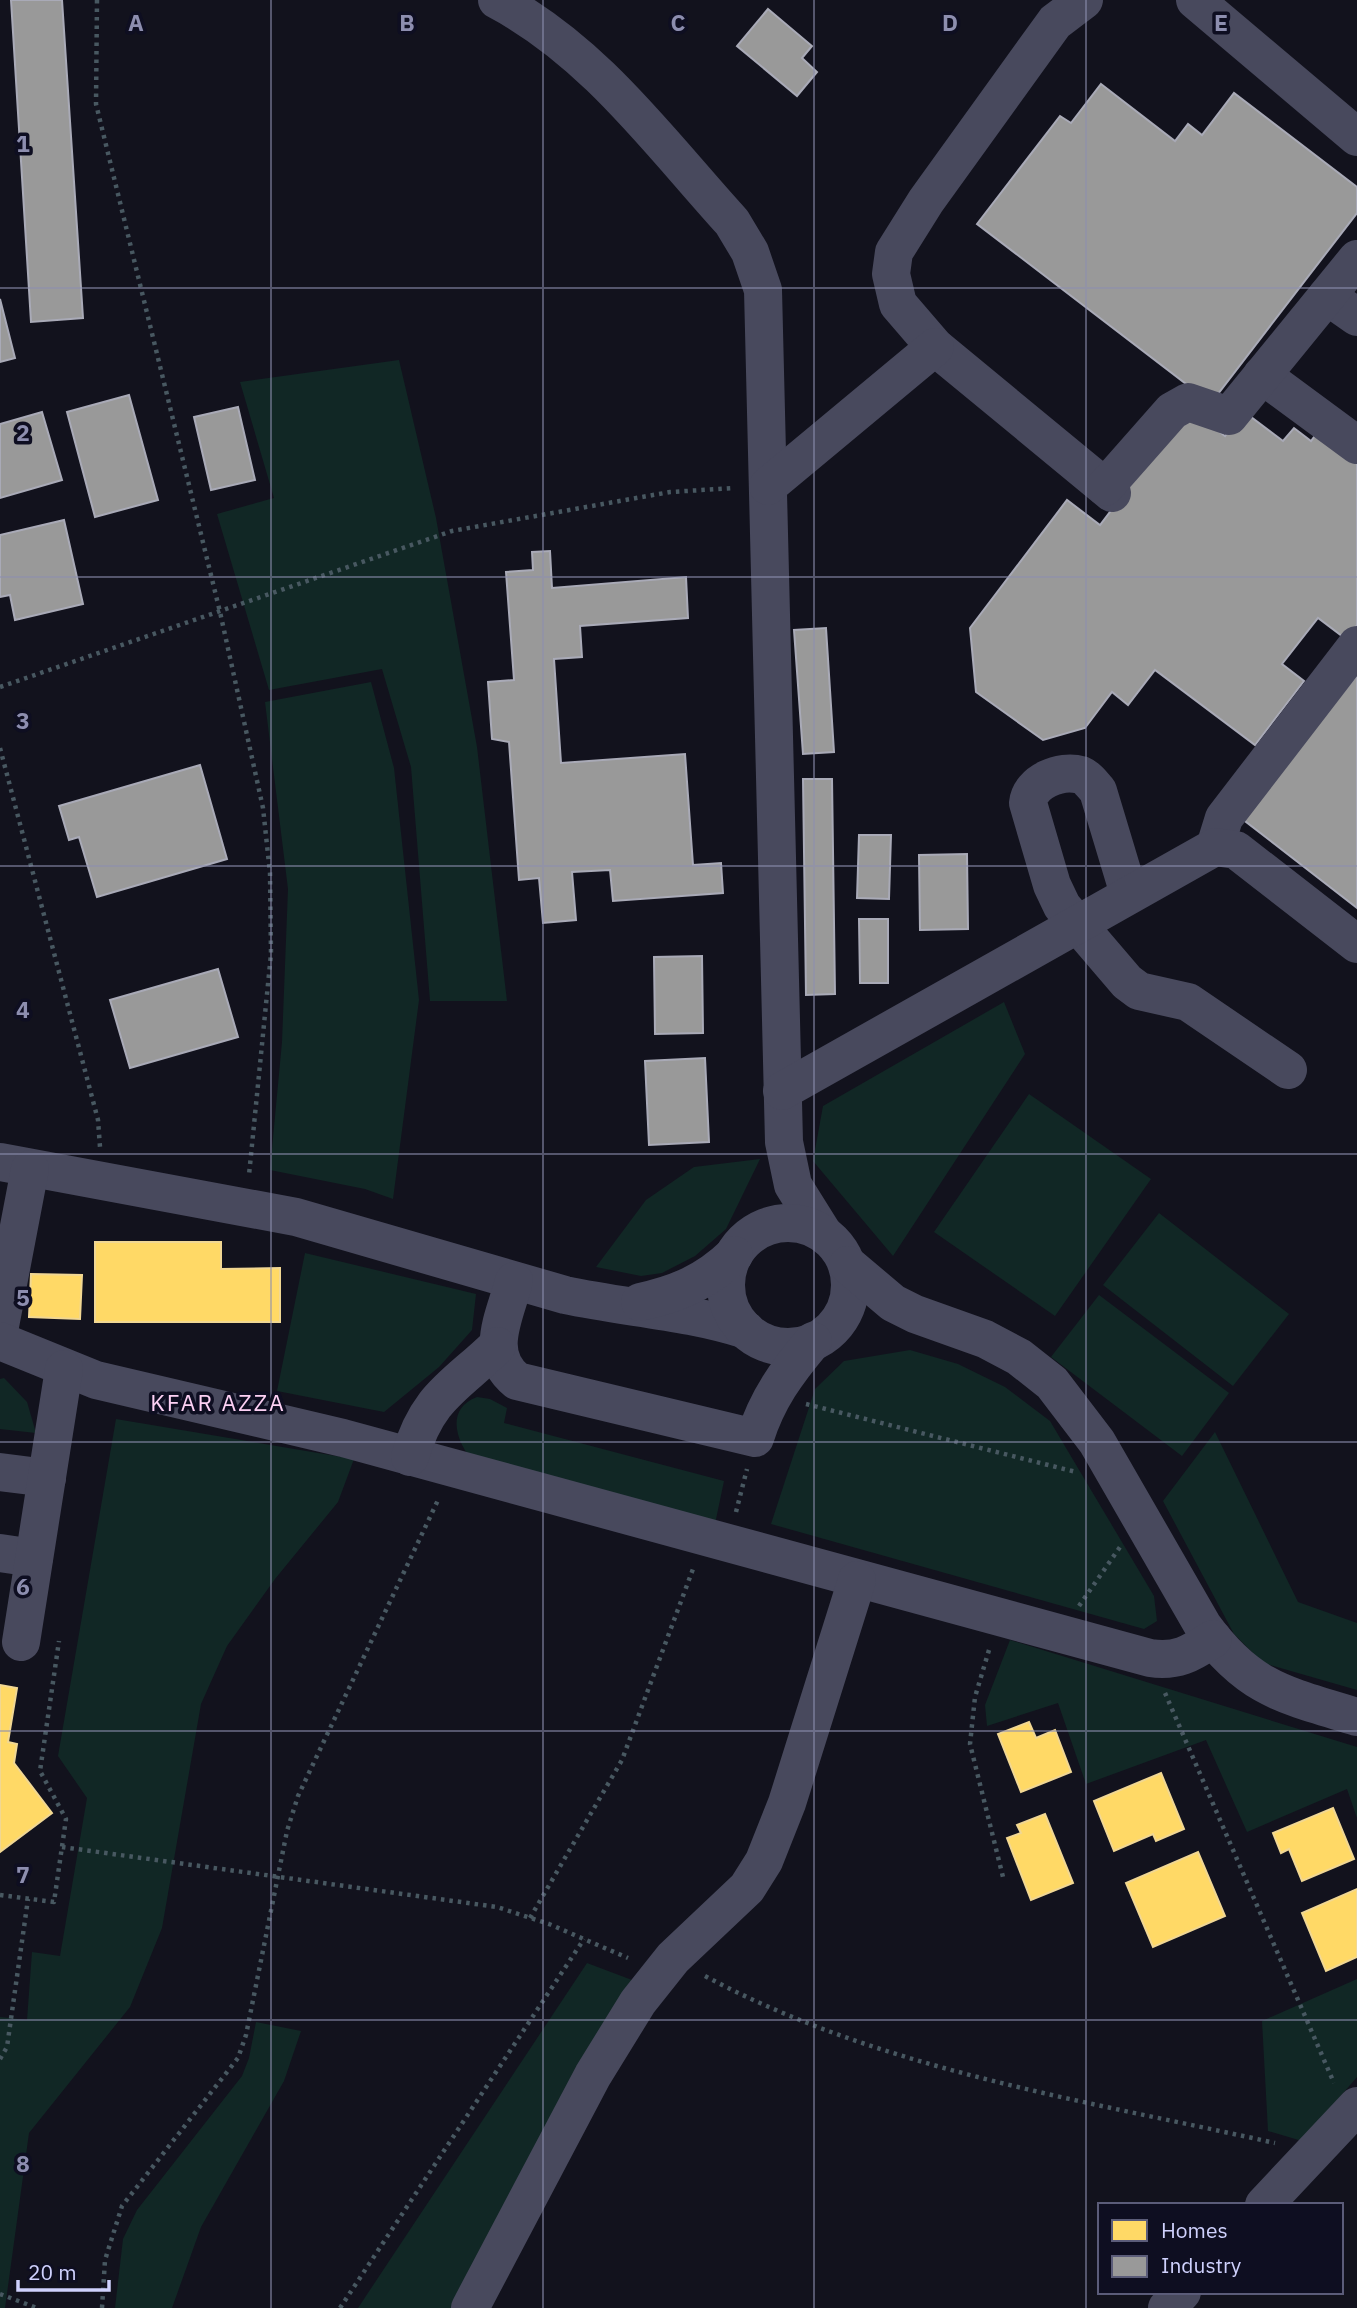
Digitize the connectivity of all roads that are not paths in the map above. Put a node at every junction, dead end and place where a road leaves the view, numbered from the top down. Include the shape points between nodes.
1 (497, 0) edge
2 (1084, 0) edge
3 (1195, 0) edge
4 (1357, 137) edge
5 (1357, 260) edge
6 (1342, 307) edge
7 (935, 347) junction
8 (1262, 375) junction
9 (1357, 445) edge
10 (768, 486) junction
11 (1357, 645) edge
12 (1215, 847) junction
13 (1142, 886) junction
14 (1076, 924) junction
15 (1357, 944) edge
16 (1288, 1070) dead end
17 (782, 1091) junction
18 (784, 1142) junction
19 (15, 1166) edge
20 (823, 1233) junction
21 (744, 1243) junction
22 (848, 1265) junction
23 (514, 1281) junction
24 (620, 1306) junction
25 (915, 1314) junction
26 (0, 1326) edge
27 (750, 1334) junction
28 (818, 1339) junction
29 (0, 1341) edge
30 (498, 1346) junction
31 (64, 1368) junction
32 (763, 1415) junction
33 (410, 1457) junction
34 (0, 1472) edge
35 (47, 1478) junction
36 (17, 1556) edge
37 (857, 1580) junction
38 (1213, 1639) junction
39 (21, 1643) dead end
40 (1357, 1717) edge
41 (1352, 2111) edge
42 (1266, 2203) edge
43 (1180, 2294) edge
44 (470, 2308) edge
45 (1167, 2308) edge

1 - 10 street via 534,20 587,62 732,222 750,253 763,290
2 - 7 street via 1055,22 894,252 891,274 898,304
3 - 4 street
5 - 6 street
6 - 8 street
7 - 8 street via 1108,490 1172,411 1188,402 1228,416
7 - 10 street
8 - 9 street
10 - 17 street
11 - 12 street via 1224,818
12 - 13 street
12 - 15 street via 1236,850
13 - 14 street
13 - 14 street via 1098,790 1090,782 1081,775 1060,775 1036,785 1028,803 1048,874
14 - 16 street via 1139,991 1188,1002
14 - 17 street
17 - 18 street
18 - 20 street via 793,1185
18 - 21 street via 772,1204
19 - 23 street via 356,1232
19 - 26 street
20 - 21 street via 789,1222 771,1225
20 - 22 street
21 - 24 street via 715,1273 695,1285
21 - 27 street via 727,1274 727,1295 733,1314
22 - 25 street via 871,1287
22 - 28 street via 847,1305 837,1323
23 - 24 street
23 - 30 street
24 - 27 street via 683,1314
25 - 28 street via 850,1323
25 - 38 street via 985,1339 1020,1357 1052,1383 1115,1473
27 - 28 street via 783,1346
27 - 32 street via 763,1385
28 - 32 street
29 - 31 street
30 - 32 street via 506,1372 517,1381
30 - 33 street via 452,1383 431,1407
31 - 33 street via 96,1380
31 - 35 street
33 - 37 street
34 - 35 street
35 - 36 street
36 - 39 street
37 - 38 street via 1150,1658 1185,1657
37 - 44 street via 774,1841 747,1888 667,1965 638,2002 593,2075
38 - 40 street via 1256,1681 1283,1695
41 - 42 street
43 - 45 street

